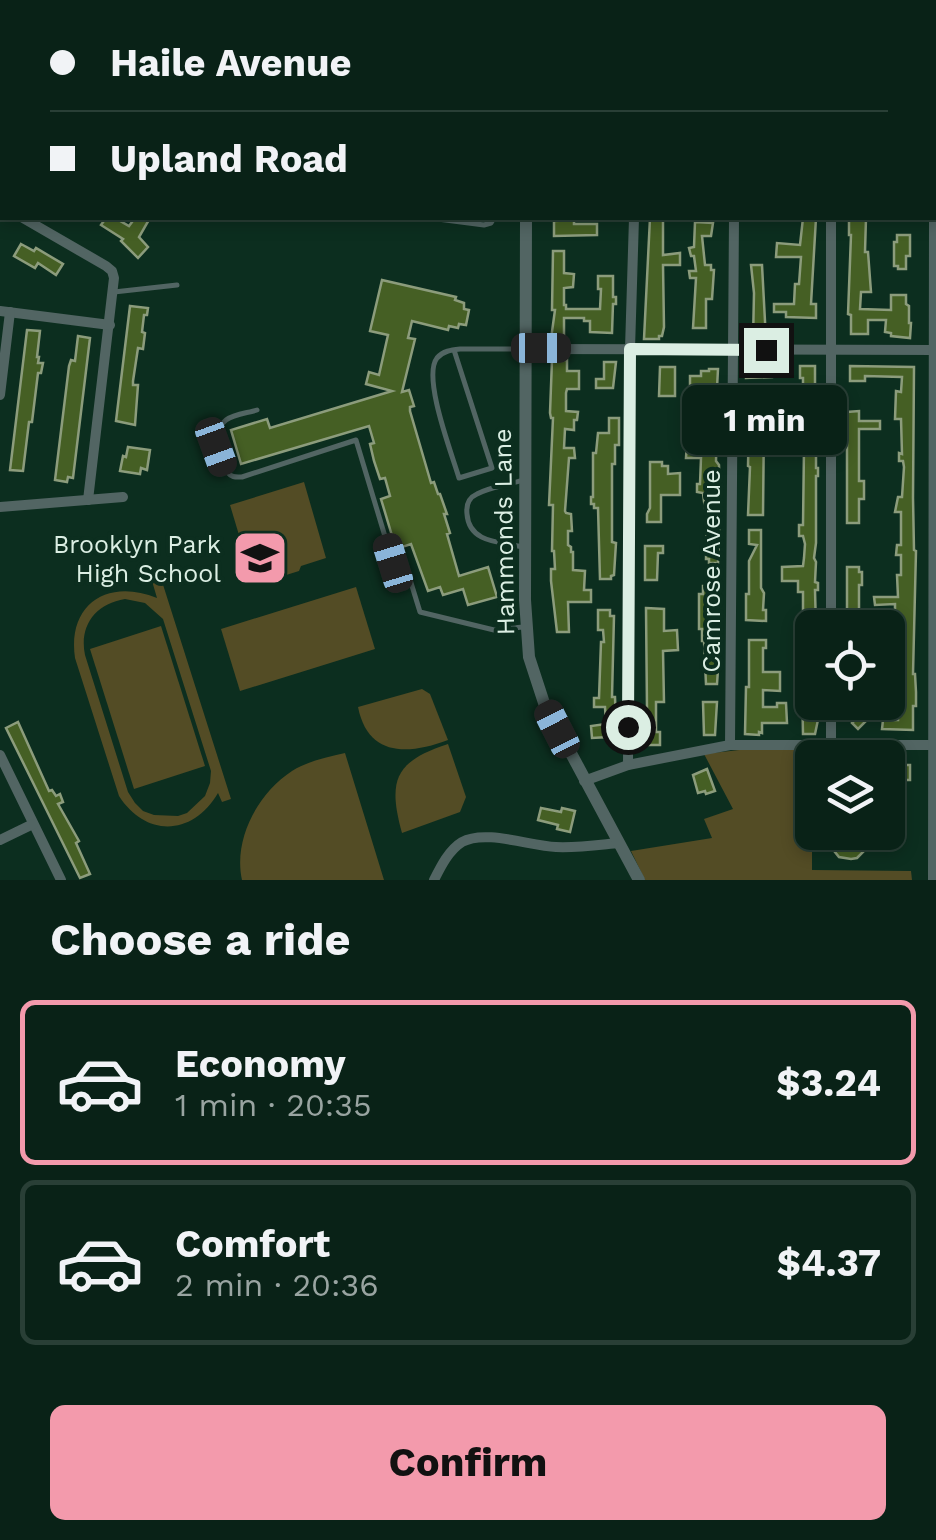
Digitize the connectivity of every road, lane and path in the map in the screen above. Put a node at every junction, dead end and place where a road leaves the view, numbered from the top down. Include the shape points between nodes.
1 (26, 220) edge
2 (445, 220) edge
3 (493, 220) edge
4 (526, 220) edge
5 (634, 220) edge
6 (734, 220) edge
7 (832, 220) edge
8 (934, 220) edge
9 (176, 285) dead end
10 (114, 292) junction
11 (5, 311) edge
12 (110, 324) junction
13 (526, 348) junction
14 (630, 349) junction
15 (454, 350) junction
16 (732, 350) junction
17 (831, 350) junction
18 (935, 350) edge
19 (0, 394) edge
20 (257, 410) dead end
21 (526, 479) junction
22 (123, 497) dead end
23 (88, 500) junction
24 (0, 507) edge
25 (525, 547) junction
26 (831, 610) edge
27 (526, 626) junction
28 (905, 744) edge
29 (934, 744) edge
30 (795, 745) edge
31 (730, 746) junction
32 (0, 756) edge
33 (628, 765) junction
34 (584, 781) junction
35 (33, 824) junction
36 (0, 840) edge
37 (620, 843) junction
38 (62, 880) edge
39 (434, 880) edge
40 (638, 880) edge
41 (933, 880) edge

1 - 10 street via 106,266
2 - 3 lane
4 - 13 street, Hammonds Lane
5 - 14 street
6 - 16 street, Camrose Avenue
7 - 17 street
8 - 18 street
9 - 10 lane
10 - 12 street
11 - 12 street
11 - 19 street
12 - 23 street
13 - 14 street
13 - 15 lane
13 - 21 street, Hammonds Lane
14 - 16 street
14 - 33 street
15 - 15 lane via 492,468 459,478 432,384 436,359
16 - 17 street
16 - 31 street, Camrose Avenue
17 - 18 street
17 - 26 street
18 - 29 street
20 - 27 lane via 225,420 218,431 216,447 228,473 242,477 356,440 393,563 404,560 420,612 494,630
21 - 25 street, Hammonds Lane
21 - 25 lane via 475,494 466,511 478,537
22 - 23 street
23 - 24 street
25 - 27 street, Hammonds Lane
27 - 34 street, Hammonds Lane via 544,703
28 - 29 street
29 - 41 street
30 - 31 street
31 - 33 street
32 - 35 street
33 - 34 street
34 - 37 street, Hammonds Lane
35 - 36 street
35 - 38 street
37 - 39 street via 556,847 470,839 451,852
37 - 40 street, Hammonds Lane

